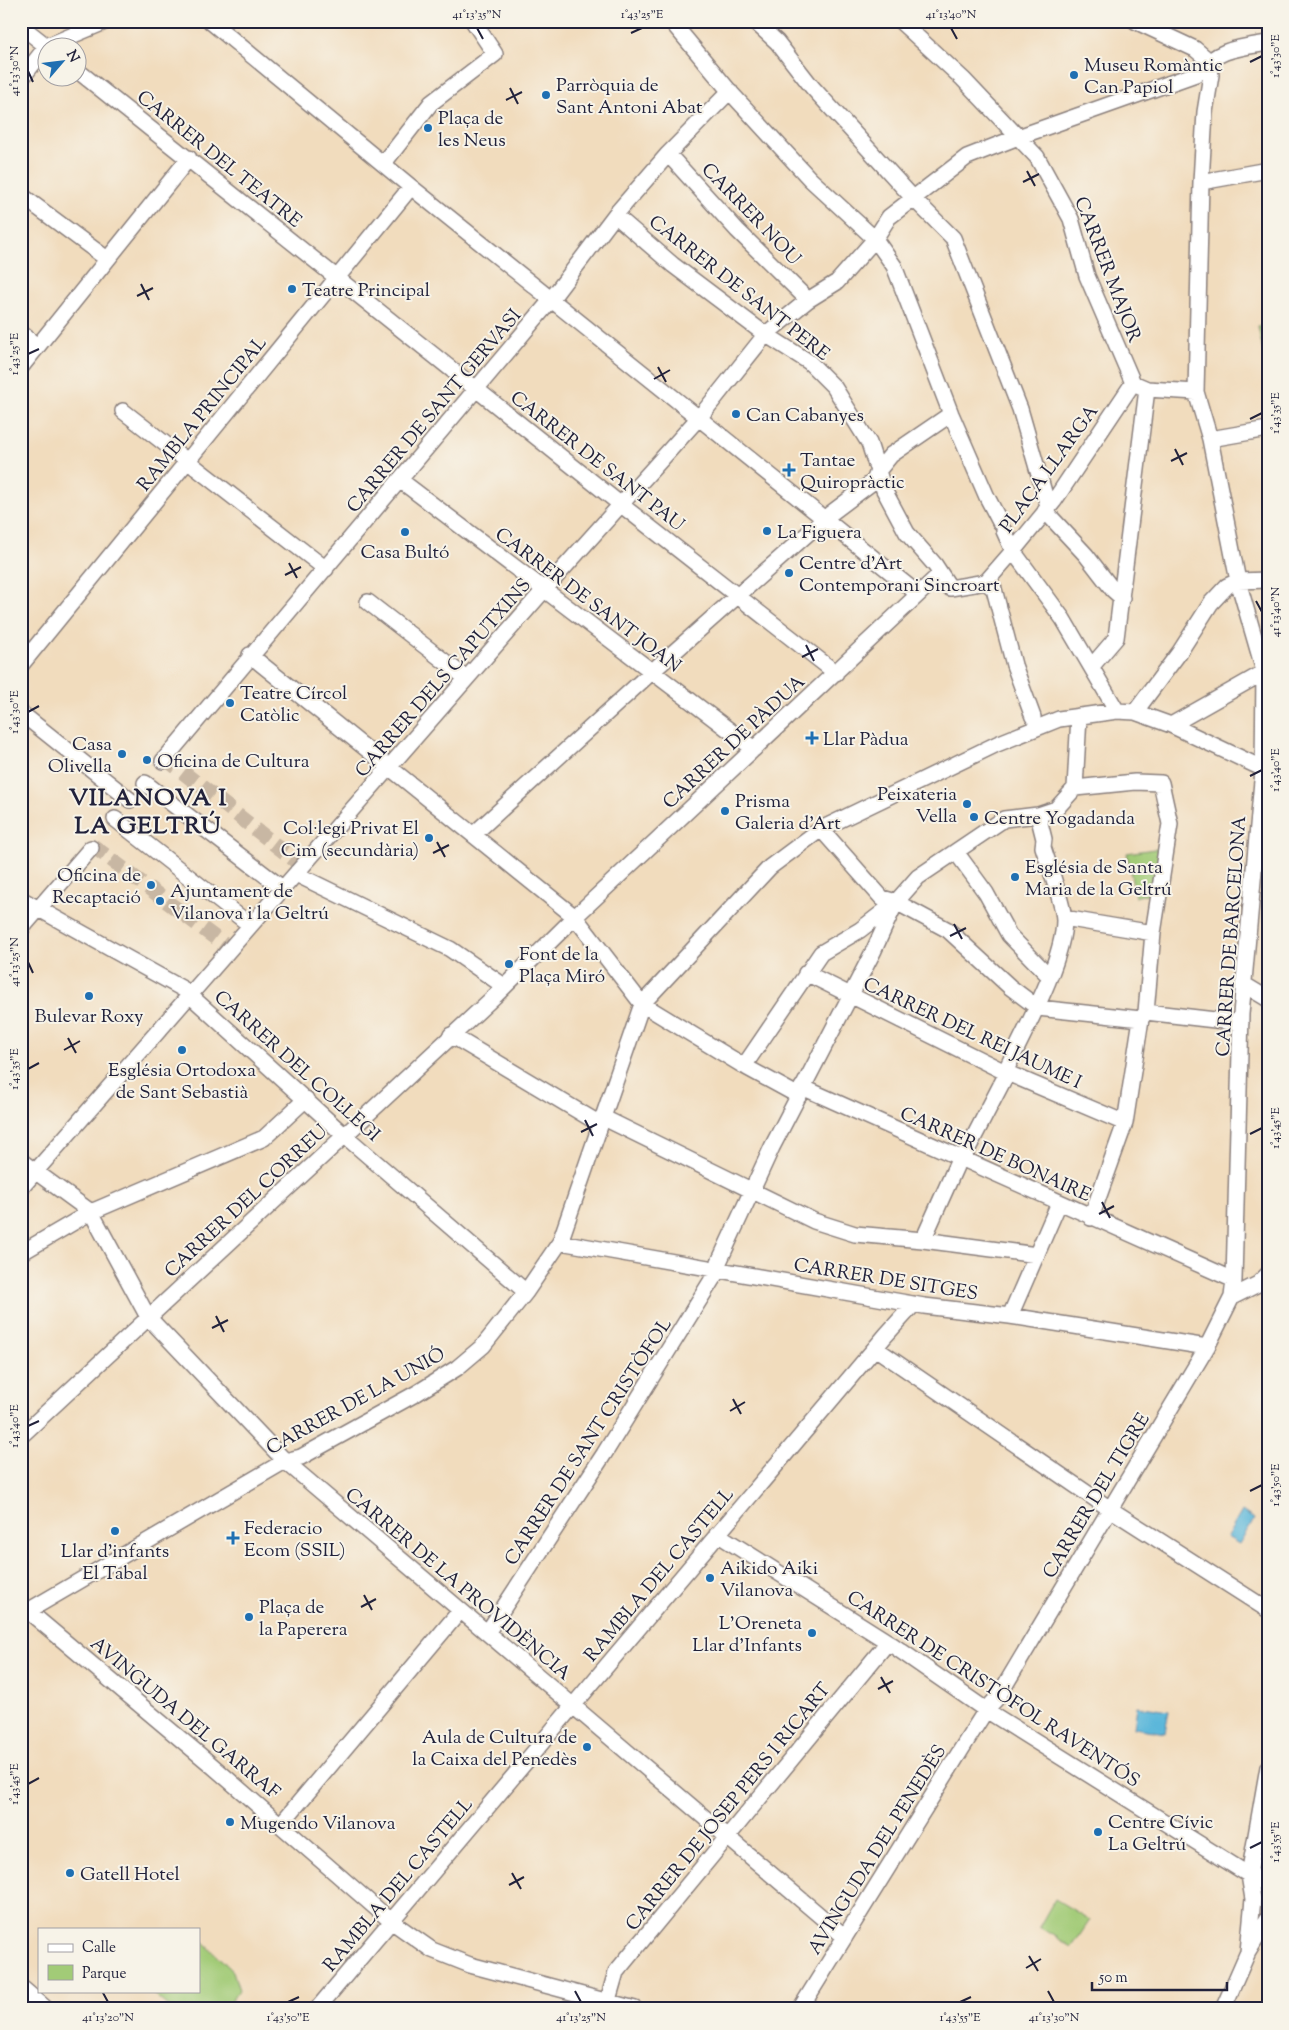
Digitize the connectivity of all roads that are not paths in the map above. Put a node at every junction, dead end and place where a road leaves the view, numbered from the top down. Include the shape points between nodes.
1 (107, 21) edge
2 (210, 21) edge
3 (473, 21) edge
4 (754, 21) edge
5 (900, 21) edge
6 (1135, 21) edge
7 (673, 22) edge
8 (21, 26) edge
9 (68, 38) edge
10 (38, 39) edge
11 (1268, 43) edge
12 (38, 58) edge
13 (1208, 60) junction
14 (21, 78) edge
15 (88, 79) edge
16 (730, 91) junction
17 (1018, 137) junction
18 (668, 154) junction
19 (189, 158) junction
20 (384, 163) junction
21 (1268, 170) edge
22 (1201, 182) junction
23 (411, 187) junction
24 (21, 195) edge
25 (917, 195) junction
26 (615, 215) junction
27 (875, 239) junction
28 (107, 259) junction
29 (336, 277) junction
30 (552, 298) junction
31 (808, 300) junction
32 (21, 334) edge
33 (766, 334) junction
34 (37, 346) junction
35 (21, 368) edge
36 (1133, 383) junction
37 (476, 389) junction
38 (1147, 389) junction
39 (1196, 392) junction
40 (123, 411) dead end
41 (951, 414) junction
42 (695, 415) junction
43 (1268, 429) edge
44 (1210, 439) junction
45 (188, 461) junction
46 (878, 471) junction
47 (400, 480) junction
48 (621, 504) junction
49 (1047, 509) junction
50 (830, 519) junction
51 (1013, 551) junction
52 (326, 569) junction
53 (940, 574) junction
54 (1268, 580) edge
55 (1238, 581) junction
56 (986, 582) junction
57 (544, 590) junction
58 (918, 594) junction
59 (738, 597) junction
60 (1122, 598) junction
61 (368, 602) dead end
62 (250, 655) junction
63 (21, 665) edge
64 (1092, 666) junction
65 (1266, 670) edge
66 (652, 672) junction
67 (836, 673) junction
68 (466, 678) junction
69 (1117, 711) junction
70 (1135, 712) junction
71 (21, 713) edge
72 (1079, 716) junction
73 (1033, 717) dead end
74 (1170, 725) junction
75 (754, 750) junction
76 (165, 758) dead end
77 (389, 767) junction
78 (1265, 770) edge
79 (145, 783) dead end
80 (1072, 791) junction
81 (130, 800) dead end
82 (1038, 815) junction
83 (115, 819) dead end
84 (821, 828) junction
85 (474, 834) junction
86 (91, 848) dead end
87 (956, 852) junction
88 (301, 867) junction
89 (1253, 884) junction
90 (282, 888) junction
91 (1268, 890) edge
92 (21, 899) edge
93 (896, 902) junction
94 (39, 908) junction
95 (1064, 918) junction
96 (572, 920) junction
97 (250, 925) junction
98 (21, 928) edge
99 (1153, 933) junction
100 (806, 973) junction
101 (1049, 976) junction
102 (1243, 984) junction
103 (501, 990) junction
104 (190, 994) junction
105 (849, 996) junction
106 (1268, 999) edge
107 (642, 1004) junction
108 (1036, 1006) junction
109 (1143, 1015) junction
110 (1241, 1023) junction
111 (451, 1035) junction
112 (744, 1066) junction
113 (1004, 1072) junction
114 (800, 1092) junction
115 (306, 1099) junction
116 (601, 1121) junction
117 (1125, 1123) junction
118 (344, 1135) junction
119 (963, 1158) junction
120 (21, 1161) edge
121 (38, 1169) junction
122 (21, 1188) edge
123 (752, 1190) junction
124 (1059, 1203) junction
125 (93, 1215) junction
126 (1091, 1218) junction
127 (922, 1240) junction
128 (560, 1242) junction
129 (21, 1253) edge
130 (1036, 1255) junction
131 (718, 1270) junction
132 (1268, 1274) edge
133 (1234, 1280) junction
134 (526, 1292) junction
135 (1232, 1297) junction
136 (914, 1304) junction
137 (1010, 1316) junction
138 (148, 1317) junction
139 (1207, 1347) junction
140 (875, 1348) junction
141 (21, 1436) edge
142 (285, 1461) junction
143 (1110, 1509) junction
144 (718, 1534) junction
145 (23, 1610) edge
146 (1268, 1610) edge
147 (460, 1611) junction
148 (487, 1633) junction
149 (888, 1642) junction
150 (573, 1706) junction
151 (986, 1710) junction
152 (1268, 1767) edge
153 (281, 1824) junction
154 (728, 1837) junction
155 (1249, 1875) junction
156 (1268, 1884) edge
157 (1268, 1919) edge
158 (391, 1921) junction
159 (845, 1937) junction
160 (1248, 1952) junction
161 (21, 1991) edge
162 (608, 2000) junction
163 (42, 2009) edge
164 (317, 2009) edge
165 (636, 2009) edge
166 (800, 2009) edge
167 (1223, 2009) edge

1 - 9 street
2 - 20 street
3 - 20 street via 495,54 431,103
4 - 25 street via 777,42 812,87
5 - 17 street, CARRER MAJOR via 963,79
6 - 13 street via 1195,49
7 - 16 street
8 - 10 street
11 - 13 street, CARRER DELS CAPUTXINS via 1228,50
12 - 14 street
13 - 17 street, CARRER DELS CAPUTXINS via 1196,74
13 - 22 street, CARRER DE BARCELONA via 1211,75 1205,112
15 - 19 street, CARRER DEL TEATRE
16 - 18 street, CARRER DE SANT GERVASI
16 - 27 street via 810,179
17 - 25 street, CARRER DELS CAPUTXINS via 966,157
17 - 36 street, CARRER MAJOR via 1037,158 1071,219 1088,276
18 - 26 street, CARRER DE SANT GERVASI
18 - 31 street, CARRER NOU via 737,230
19 - 28 street
19 - 29 street, CARRER DEL TEATRE
20 - 23 street
21 - 22 street
22 - 39 street, CARRER DE BARCELONA
23 - 29 street, RAMBLA PRINCIPAL
23 - 30 street
24 - 28 street
25 - 27 street, CARRER DELS CAPUTXINS via 889,217
25 - 49 street via 953,238 1020,409
26 - 30 street, CARRER DE SANT GERVASI
26 - 33 street, CARRER DE SANT PERE via 672,265
27 - 31 street, CARRER DELS CAPUTXINS via 837,282
27 - 41 street via 894,266
28 - 34 street
29 - 37 street, CARRER DE SANT PAU
29 - 45 street, RAMBLA PRINCIPAL
30 - 37 street, CARRER DE SANT GERVASI
30 - 42 street
31 - 33 street, CARRER DELS CAPUTXINS
32 - 34 street
33 - 42 street, CARRER DELS CAPUTXINS
33 - 46 street, CARRER DE SANT PERE via 809,362 834,387 869,442
34 - 35 street
36 - 38 street
36 - 49 street, PLAÇA LLARGA
37 - 47 street, CARRER DE SANT GERVASI
37 - 48 street, CARRER DE SANT PAU
38 - 39 street
38 - 60 street
39 - 44 street, CARRER DE BARCELONA
40 - 45 street
41 - 46 street via 891,455
41 - 51 street
42 - 48 street, CARRER DELS CAPUTXINS
42 - 50 street
43 - 44 street
44 - 55 street, CARRER DE BARCELONA
45 - 52 street
45 - 63 street, RAMBLA PRINCIPAL
46 - 50 street via 874,481
46 - 53 street, CARRER DE SANT PERE via 884,490 907,533
47 - 52 street, CARRER DE SANT GERVASI
47 - 57 street, CARRER DE SANT JOAN
48 - 57 street, CARRER DELS CAPUTXINS
48 - 59 street, CARRER DE SANT PAU
49 - 51 street, PLAÇA LLARGA
49 - 60 street
50 - 58 street
50 - 59 street
51 - 56 street, PLAÇA LLARGA
51 - 64 street via 1064,619
52 - 62 street, CARRER DE SANT GERVASI
53 - 56 street via 950,588
53 - 58 street, CARRER DE PÀDUA
54 - 55 street
55 - 65 street, CARRER DE BARCELONA
55 - 70 street via 1227,586 1211,603
56 - 73 street via 994,589 1014,665
57 - 66 street, CARRER DE SANT JOAN
57 - 68 street, CARRER DELS CAPUTXINS
58 - 67 street, CARRER DE PÀDUA
59 - 66 street
59 - 67 street, CARRER DE SANT PAU
60 - 64 street via 1116,638
61 - 68 street
62 - 76 street, CARRER DE SANT GERVASI
62 - 77 street
64 - 69 street
65 - 74 street
65 - 78 street, CARRER DE BARCELONA
66 - 75 street, CARRER DE SANT JOAN
66 - 85 street
67 - 75 street, CARRER DE PÀDUA
68 - 77 street, CARRER DELS CAPUTXINS
69 - 70 street, CARRER DE LA UNIÓ
69 - 72 street, CARRER DE LA UNIÓ
70 - 74 street, CARRER DE LA UNIÓ
71 - 81 street
72 - 80 street
72 - 84 street, CARRER DE LA UNIÓ via 1059,719 997,744
74 - 78 street, CARRER DE LA UNIÓ
75 - 96 street, CARRER DE PÀDUA
77 - 85 street
77 - 88 street, CARRER DELS CAPUTXINS
78 - 89 street, CARRER DE BARCELONA
79 - 90 street
80 - 82 street via 1056,809
80 - 99 street via 1134,782 1160,783 1170,824
82 - 87 street via 1004,819
82 - 95 street via 1043,847
83 - 97 street
84 - 93 street via 882,898
84 - 107 street, CARRER DE LA UNIÓ via 770,866
85 - 96 street
86 - 94 street
87 - 93 street via 918,877
87 - 101 street via 986,894 1009,936
88 - 90 street, CARRER DELS CAPUTXINS
88 - 103 street via 302,877 451,952
89 - 91 street
89 - 102 street, CARRER DE BARCELONA
90 - 97 street, CARRER DELS CAPUTXINS
92 - 94 street, CARRER DEL COL·LEGI
93 - 100 street via 860,930 820,953
93 - 105 street, CARRER DE SANT CRISTÒFOL
93 - 108 street via 948,930 1010,987
94 - 98 street
94 - 104 street, CARRER DEL COL·LEGI
95 - 99 street
95 - 101 street via 1062,939
96 - 103 street, CARRER DE PÀDUA
96 - 107 street
97 - 104 street, CARRER DELS CAPUTXINS
99 - 109 street
100 - 105 street, CARRER DEL REI JAUME I
100 - 112 street
101 - 108 street
102 - 106 street
102 - 110 street, CARRER DE BARCELONA
103 - 111 street, CARRER DEL CORREU
104 - 115 street, CARRER DEL COL·LEGI
104 - 121 street, CARRER DELS CAPUTXINS
105 - 113 street, CARRER DEL REI JAUME I
105 - 114 street, CARRER DE SANT CRISTÒFOL
107 - 112 street, CARRER DE BONAIRE
107 - 116 street, CARRER DE LA UNIÓ
108 - 109 street
108 - 113 street
109 - 110 street
109 - 117 street
110 - 133 street, CARRER DE BARCELONA
111 - 116 street
111 - 118 street, CARRER DEL CORREU
112 - 114 street, CARRER DE BONAIRE
113 - 117 street, CARRER DEL REI JAUME I
113 - 119 street via 1004,1078
114 - 119 street, CARRER DE BONAIRE via 852,1110
114 - 123 street, CARRER DE SANT CRISTÒFOL
115 - 118 street, CARRER DEL COL·LEGI
115 - 125 street via 264,1138
116 - 123 street
116 - 128 street, CARRER DE LA UNIÓ
117 - 126 street
118 - 134 street, CARRER DEL COL·LEGI
118 - 138 street, CARRER DEL CORREU
119 - 124 street, CARRER DE BONAIRE
119 - 127 street via 957,1164
120 - 121 street
121 - 122 street, CARRER DELS CAPUTXINS
121 - 125 street
123 - 127 street via 814,1221 855,1234
123 - 131 street, CARRER DE SANT CRISTÒFOL via 718,1262
124 - 126 street, CARRER DE BONAIRE
124 - 130 street
125 - 129 street
125 - 138 street, CARRER DE LA PROVIDÈNCIA
126 - 133 street, CARRER DE BONAIRE
127 - 130 street
128 - 131 street, CARRER DE SITGES
128 - 134 street, CARRER DE LA UNIÓ
130 - 137 street
131 - 136 street, CARRER DE SITGES
131 - 148 street, CARRER DE SANT CRISTÒFOL via 604,1454
132 - 135 street via 1258,1284
133 - 135 street, CARRER DE BARCELONA
134 - 142 street, CARRER DE LA UNIÓ via 483,1346 457,1368 301,1457
135 - 139 street, CARRER DEL TIGRE
136 - 137 street, CARRER DE SITGES
136 - 140 street, RAMBLA DEL CASTELL
137 - 139 street, CARRER DE SITGES
138 - 141 street, CARRER DEL CORREU
138 - 142 street, CARRER DE LA PROVIDÈNCIA
139 - 143 street, CARRER DEL TIGRE
140 - 143 street
140 - 144 street, RAMBLA DEL CASTELL
142 - 145 street, CARRER DE LA UNIÓ via 129,1553
142 - 147 street, CARRER DE LA PROVIDÈNCIA
143 - 146 street
143 - 151 street, CARRER DEL TIGRE via 998,1697
144 - 149 street, CARRER DE CRISTÒFOL RAVENTÓS
144 - 150 street, RAMBLA DEL CASTELL
145 - 153 street, AVINGUDA DEL GARRAF
147 - 148 street, CARRER DE LA PROVIDÈNCIA
147 - 153 street
148 - 150 street, CARRER DE LA PROVIDÈNCIA
149 - 151 street, CARRER DE CRISTÒFOL RAVENTÓS
149 - 154 street, CARRER DE JOSEP PERS I RICART
150 - 154 street, CARRER DE LA PROVIDÈNCIA
150 - 158 street, RAMBLA DEL CASTELL
151 - 155 street, CARRER DE CRISTÒFOL RAVENTÓS
151 - 159 street, AVINGUDA DEL PENEDÈS
152 - 155 street
153 - 158 street, AVINGUDA DEL GARRAF
154 - 159 street, CARRER DE LA PROVIDÈNCIA
154 - 162 street, CARRER DE JOSEP PERS I RICART via 616,1972
155 - 156 street, CARRER DE CRISTÒFOL RAVENTÓS
155 - 160 street via 1253,1899
157 - 160 street
158 - 162 street, AVINGUDA DEL GARRAF via 432,1950 470,1965
158 - 164 street, RAMBLA DEL CASTELL
159 - 166 street, AVINGUDA DEL PENEDÈS
160 - 167 street
161 - 163 street
162 - 165 street, AVINGUDA DEL GARRAF

